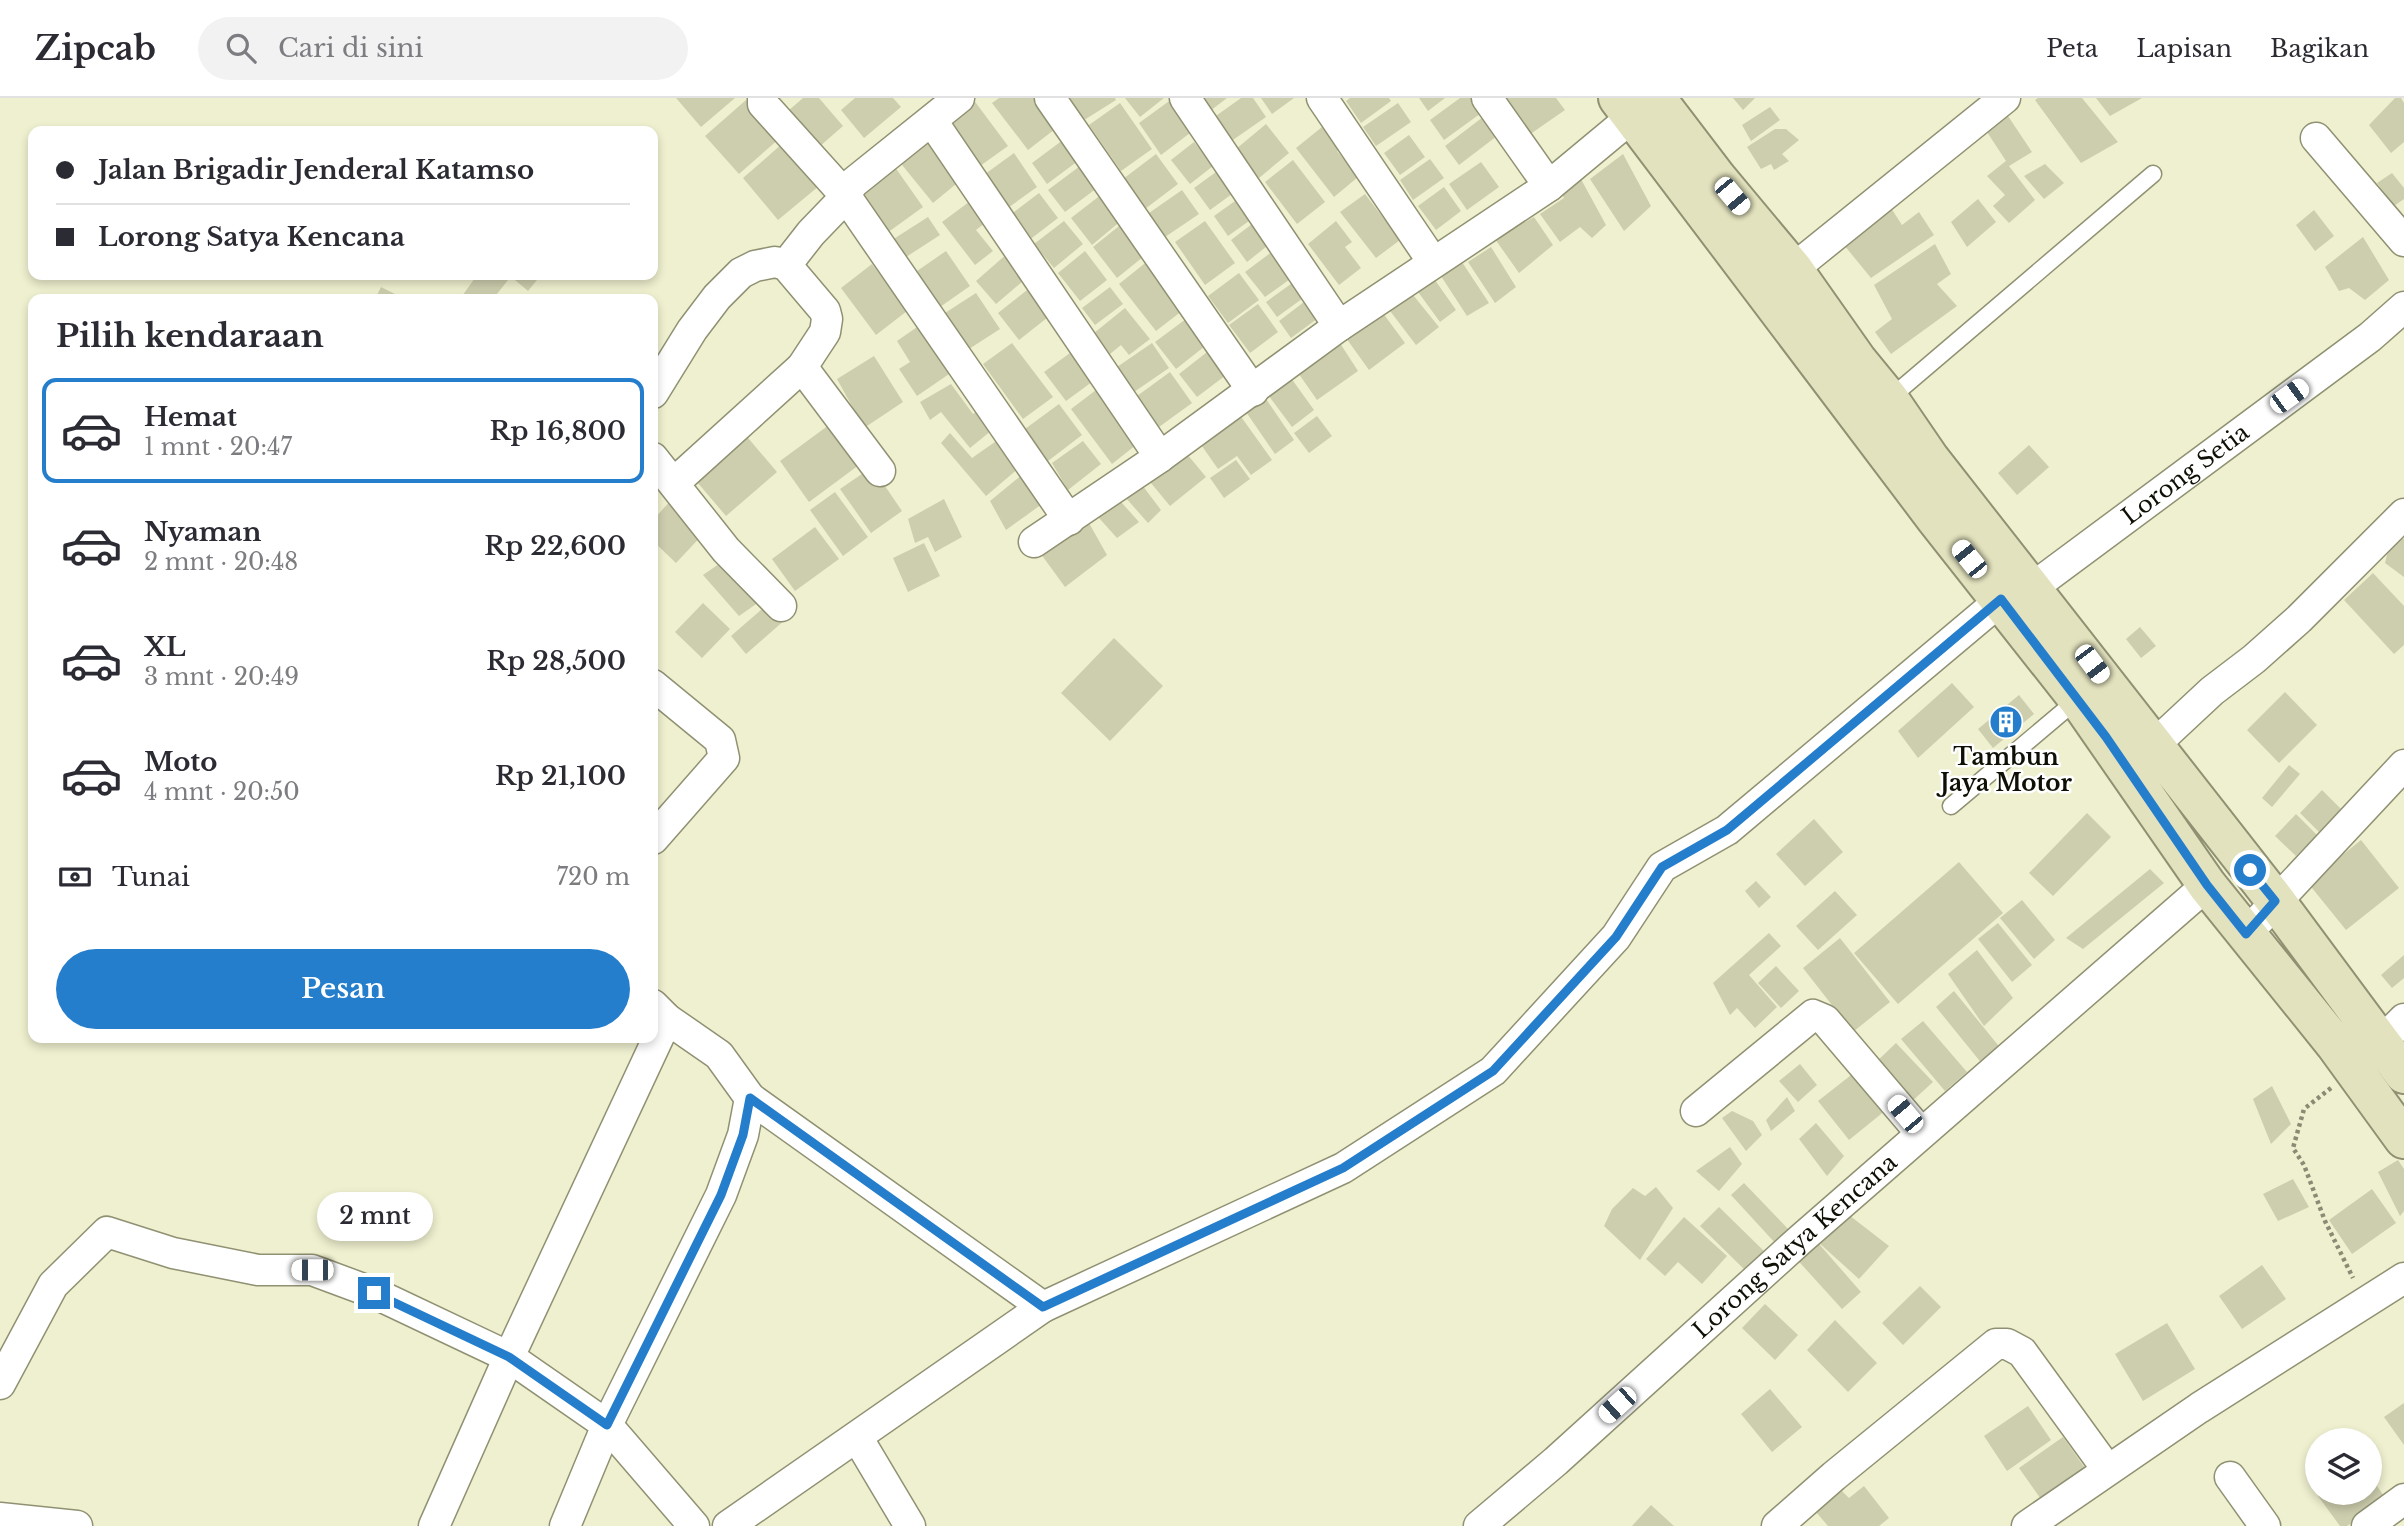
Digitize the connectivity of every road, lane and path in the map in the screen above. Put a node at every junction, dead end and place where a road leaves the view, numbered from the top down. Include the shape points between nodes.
1 (763, 98) edge
2 (959, 98) edge
3 (1050, 98) edge
4 (1185, 98) edge
5 (1321, 98) edge
6 (1487, 98) edge
7 (2005, 98) edge
8 (1636, 104) edge
9 (932, 121) junction
10 (2316, 138) dead end
11 (2153, 174) dead end
12 (1549, 186) junction
13 (845, 195) junction
14 (2404, 241) edge
15 (1433, 262) junction
16 (786, 265) junction
17 (1793, 269) junction
18 (2404, 307) edge
19 (1339, 326) junction
20 (802, 367) junction
21 (658, 385) edge
22 (1253, 391) junction
23 (1889, 399) junction
24 (1160, 457) junction
25 (658, 464) edge
26 (880, 471) dead end
27 (674, 483) junction
28 (2404, 514) edge
29 (1069, 520) junction
30 (1034, 542) dead end
31 (2017, 594) junction
32 (781, 606) dead end
33 (658, 689) edge
34 (2078, 699) junction
35 (2153, 746) junction
36 (2404, 765) edge
37 (1951, 806) dead end
38 (658, 833) edge
39 (2207, 885) junction
40 (2275, 901) junction
41 (2246, 934) junction
42 (660, 1012) edge
43 (2393, 1030) edge
44 (646, 1043) edge
45 (2404, 1074) edge
46 (2334, 1086) dead end
47 (750, 1098) junction
48 (1696, 1111) dead end
49 (1921, 1133) junction
50 (2404, 1139) edge
51 (2404, 1278) edge
52 (2366, 1304) junction
53 (1043, 1307) junction
54 (509, 1357) junction
55 (0, 1384) edge
56 (607, 1425) junction
57 (857, 1437) junction
58 (2107, 1469) junction
59 (2230, 1477) dead end
60 (2404, 1499) edge
61 (0, 1518) edge
62 (77, 1526) edge
63 (433, 1526) edge
64 (565, 1526) edge
65 (694, 1526) edge
66 (728, 1526) edge
67 (910, 1526) edge
68 (1479, 1526) edge
69 (1777, 1526) edge
70 (2027, 1526) edge
71 (2265, 1526) edge
72 (2367, 1526) edge

1 - 13 street via 763,104
2 - 9 street
3 - 22 street
4 - 19 street
5 - 15 street
6 - 12 street
7 - 17 street
8 - 12 street
8 - 17 main road via 1717,177
8 - 31 main road via 1936,519
9 - 13 street via 853,183
9 - 24 street
10 - 14 street
11 - 23 lane
12 - 15 street
13 - 16 street
13 - 29 street
15 - 19 street
16 - 20 street via 827,319 825,332
16 - 21 street via 775,262 741,273 692,330
17 - 23 main road
18 - 31 street, Lorong Setia via 2370,337
19 - 22 street
20 - 26 street
20 - 27 street
22 - 24 street
23 - 31 main road
24 - 29 street
25 - 27 street
27 - 32 street via 726,550
28 - 35 street via 2299,619
29 - 30 street
31 - 34 main road
31 - 35 main road
31 - 53 street, Lorong Setia via 1727,830 1662,867 1616,937 1493,1071 1343,1168
33 - 38 street via 720,740 724,758
34 - 37 lane
34 - 39 main road
35 - 40 main road
36 - 40 street
39 - 41 main road
39 - 49 street, Lorong Satya Kencana
40 - 41 street
40 - 43 main road via 2325,970
41 - 50 main road
42 - 47 street via 719,1055
43 - 45 main road
44 - 54 street
46 - 52 path via 2304,1109 2293,1148
47 - 53 street
47 - 56 street via 743,1135 721,1195
48 - 49 street via 1813,1015 1825,1020
49 - 68 street, Lorong Satya Kencana
51 - 52 street
52 - 58 street
53 - 57 street, Lorong Setia
54 - 55 street via 374,1293 312,1270 258,1270 173,1253 107,1232 53,1285
54 - 56 street
54 - 63 street
56 - 64 street
56 - 65 street
57 - 66 street, Lorong Setia
57 - 67 street
58 - 69 street via 2022,1352 1996,1344
58 - 70 street
59 - 71 street
60 - 72 street
61 - 62 street

